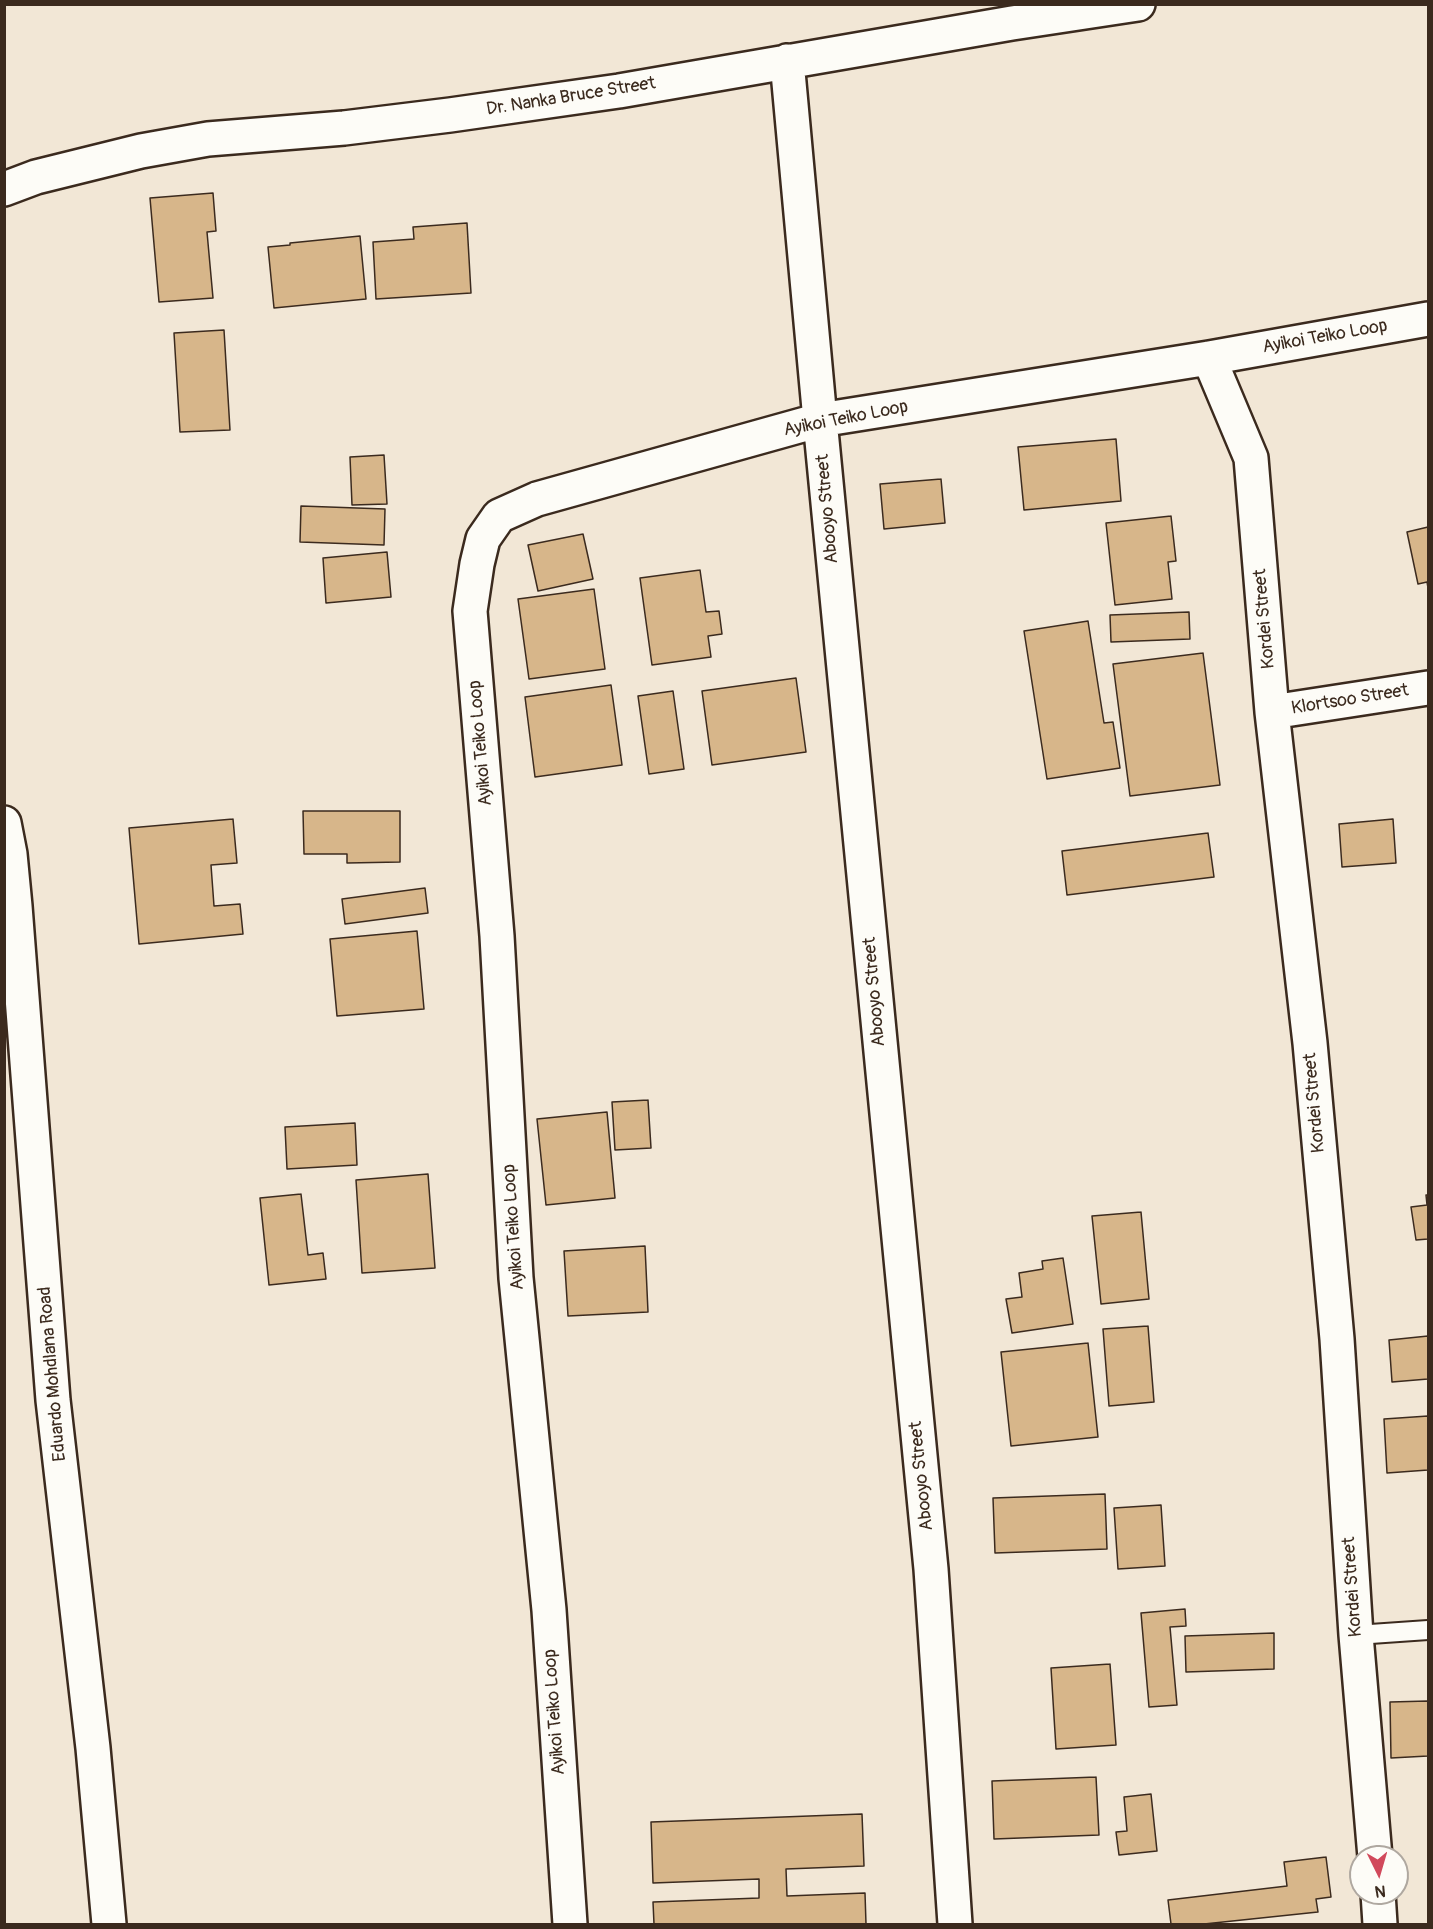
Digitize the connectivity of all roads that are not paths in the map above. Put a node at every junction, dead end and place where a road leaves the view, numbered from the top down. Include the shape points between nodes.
1 (1138, 4) edge
2 (787, 61) junction
3 (4, 189) edge
4 (1428, 319) edge
5 (1209, 358) junction
6 (820, 420) junction
7 (1428, 688) edge
8 (1272, 712) junction
9 (4, 823) edge
10 (1428, 1630) edge
11 (1356, 1635) junction
12 (1374, 1845) edge
13 (1379, 1905) edge
14 (109, 1924) edge
15 (570, 1924) edge
16 (955, 1924) edge
17 (1380, 1924) edge

1 - 2 street, Dr. Nanka Bruce Street
2 - 3 street, Dr. Nanka Bruce Street via 619,91 450,115 208,139 141,151 36,177
2 - 6 street, Abooyo Street
4 - 5 street, Ayikoi Teiko Loop
5 - 6 street, Ayikoi Teiko Loop
5 - 8 street, Kordei Street via 1251,458
6 - 15 street, Ayikoi Teiko Loop via 537,499 499,516 483,539 477,564 470,611 497,936 516,1278 549,1610
6 - 16 street, Abooyo Street via 931,1569
7 - 8 street, Klortsoo Street
8 - 11 street, Kordei Street via 1310,1043 1335,1316
9 - 14 street, Eduardo Mohdlana Road via 15,906 53,1401
10 - 11 lane
11 - 12 street, Kordei Street
13 - 17 street

